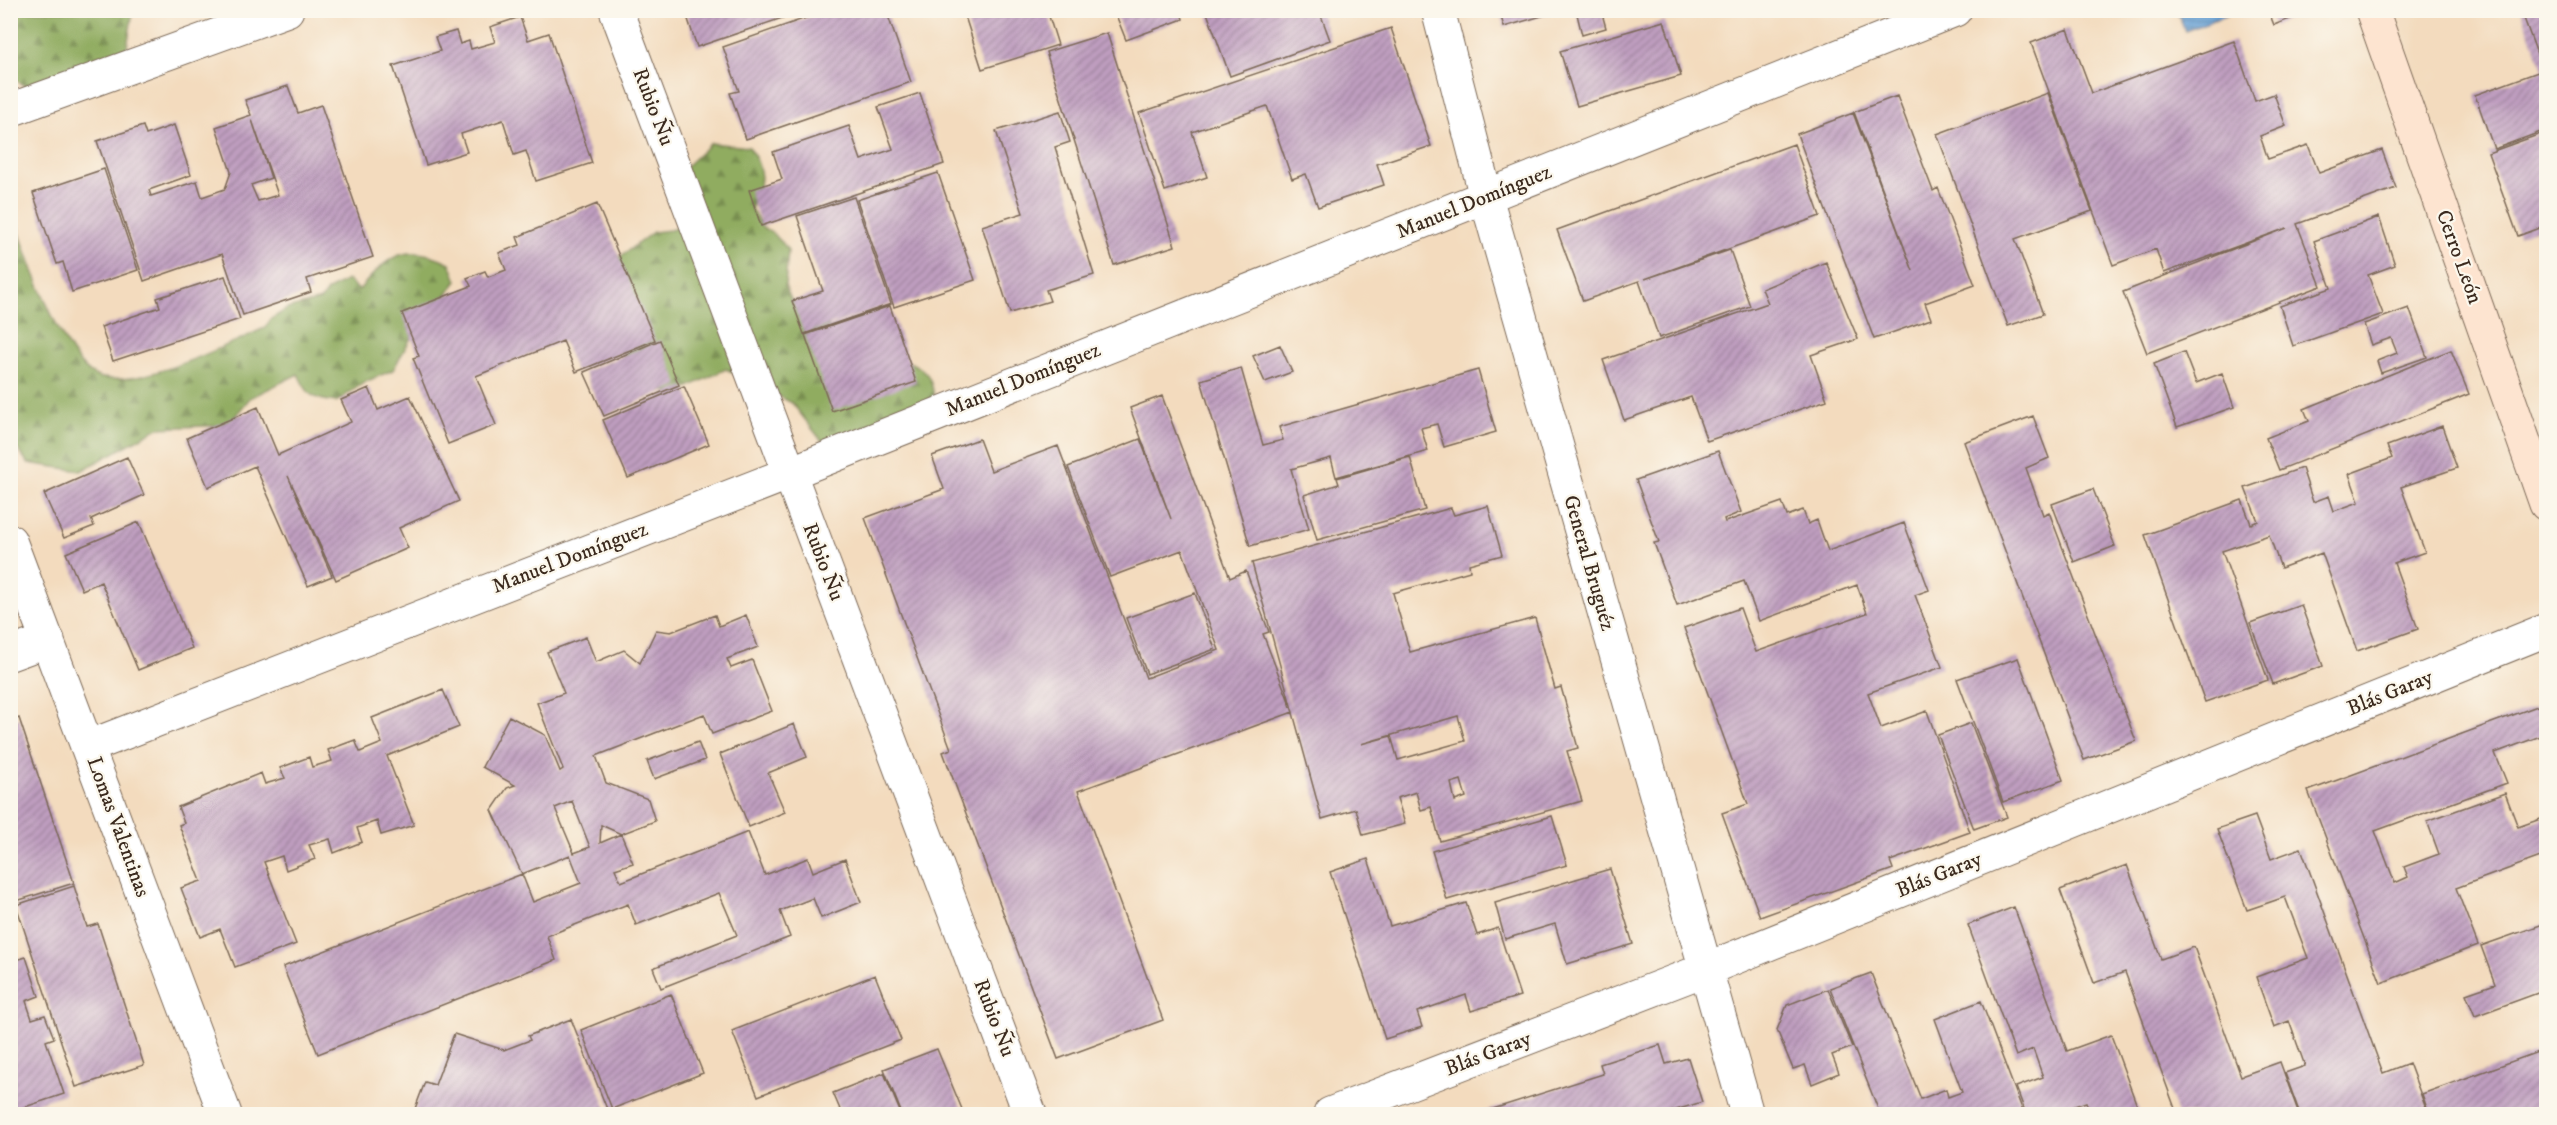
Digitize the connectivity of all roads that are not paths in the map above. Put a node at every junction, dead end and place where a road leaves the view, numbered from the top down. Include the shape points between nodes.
1 (287, 10) edge
2 (616, 10) edge
3 (1438, 10) edge
4 (1955, 10) edge
5 (2372, 10) edge
6 (10, 110) edge
7 (1486, 197) junction
8 (790, 473) junction
9 (2547, 504) edge
10 (10, 541) edge
11 (2547, 630) edge
12 (48, 640) junction
13 (10, 654) edge
14 (88, 747) junction
15 (1704, 970) junction
16 (223, 1114) edge
17 (1030, 1114) edge
18 (1330, 1114) edge
19 (1747, 1114) edge

1 - 6 street
2 - 8 street, Rubio Ñu
3 - 7 street, General Bruguéz
4 - 7 street, Manuel Domínguez
5 - 9 street, Cerro León
7 - 8 street, Manuel Domínguez
7 - 15 street, General Bruguéz
8 - 14 street, Manuel Domínguez
8 - 17 street, Rubio Ñu
10 - 12 street, Lomas Valentinas
11 - 15 street, Blás Garay
12 - 13 street
12 - 14 street, Lomas Valentinas
14 - 16 street, Lomas Valentinas
15 - 18 street, Blás Garay
15 - 19 street, General Bruguéz

